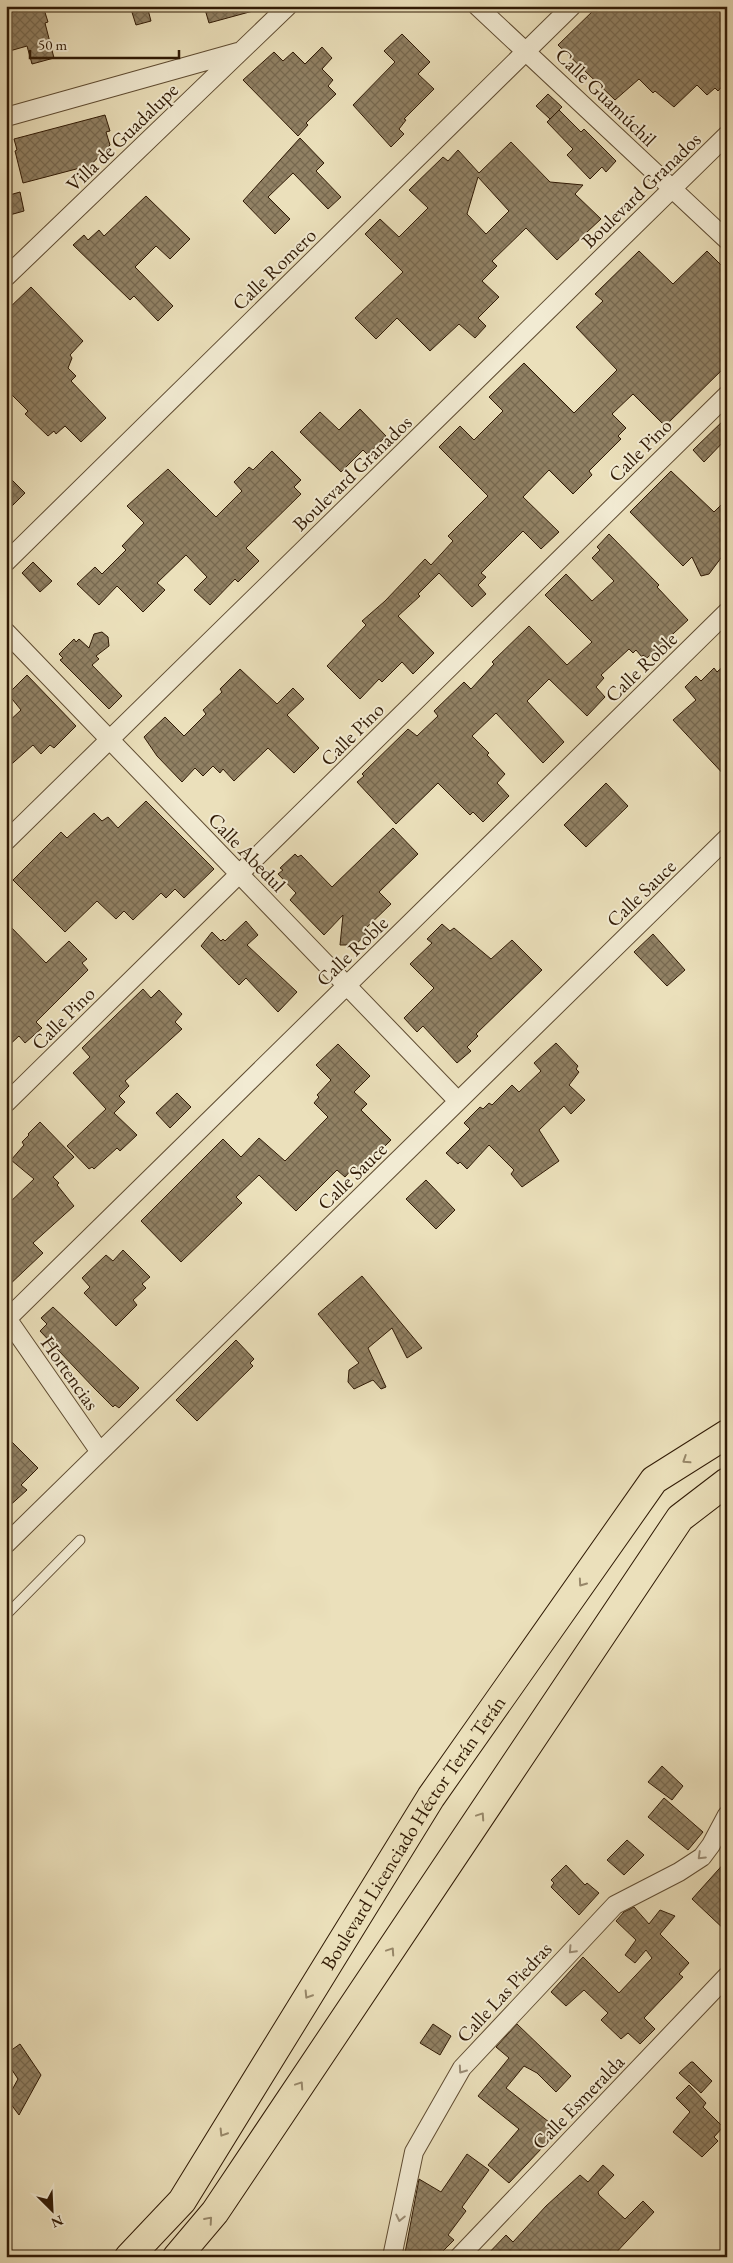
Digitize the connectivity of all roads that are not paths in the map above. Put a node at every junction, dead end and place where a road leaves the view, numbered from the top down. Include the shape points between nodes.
1 (288, 6) edge
2 (477, 6) edge
3 (572, 6) edge
4 (527, 51) junction
5 (241, 52) junction
6 (6, 116) edge
7 (727, 135) edge
8 (672, 189) junction
9 (727, 240) edge
10 (6, 277) edge
11 (727, 395) edge
12 (6, 562) edge
13 (727, 612) edge
14 (6, 632) edge
15 (110, 740) junction
16 (727, 838) edge
17 (6, 842) edge
18 (239, 874) junction
19 (347, 986) junction
20 (458, 1101) junction
21 (6, 1103) edge
22 (7, 1319) edge
23 (727, 1434) edge
24 (100, 1452) junction
25 (727, 1482) edge
26 (80, 1540) dead end
27 (6, 1544) edge
28 (7, 1613) edge
29 (727, 1815) edge
30 (727, 1976) edge
31 (129, 2257) edge
32 (177, 2257) edge
33 (392, 2257) edge
34 (459, 2257) edge

1 - 5 street, Villa de Guadalupe
2 - 4 street, Calle Guamúchil
3 - 4 street, Calle Romero
4 - 8 street, Calle Guamúchil
4 - 12 street, Calle Romero
5 - 6 street
5 - 10 street, Villa de Guadalupe
7 - 8 street, Boulevard Granados
8 - 9 street, Calle Guamúchil
8 - 15 street, Boulevard Granados
11 - 18 street, Calle Pino
13 - 19 street, Calle Roble
14 - 15 street, Calle Abedul
15 - 17 street, Boulevard Granados
15 - 18 street, Calle Abedul
16 - 20 street, Calle Sauce
18 - 19 street, Calle Abedul
18 - 21 street, Calle Pino
19 - 20 street, Calle Abedul
19 - 22 street, Calle Roble
20 - 24 street, Calle Sauce
22 - 24 street, Hortencias
23 -> 31 main road, Boulevard Licenciado Héctor Terán Terán via 654,1480 430,1797 182,2201
24 - 27 street, Calle Sauce
32 -> 25 main road via 215,2212 680,1518
26 - 28 lane
29 -> 33 street, Calle Las Piedras via 702,1858 614,1904 462,2068 414,2152
30 - 34 street, Calle Esmeralda

